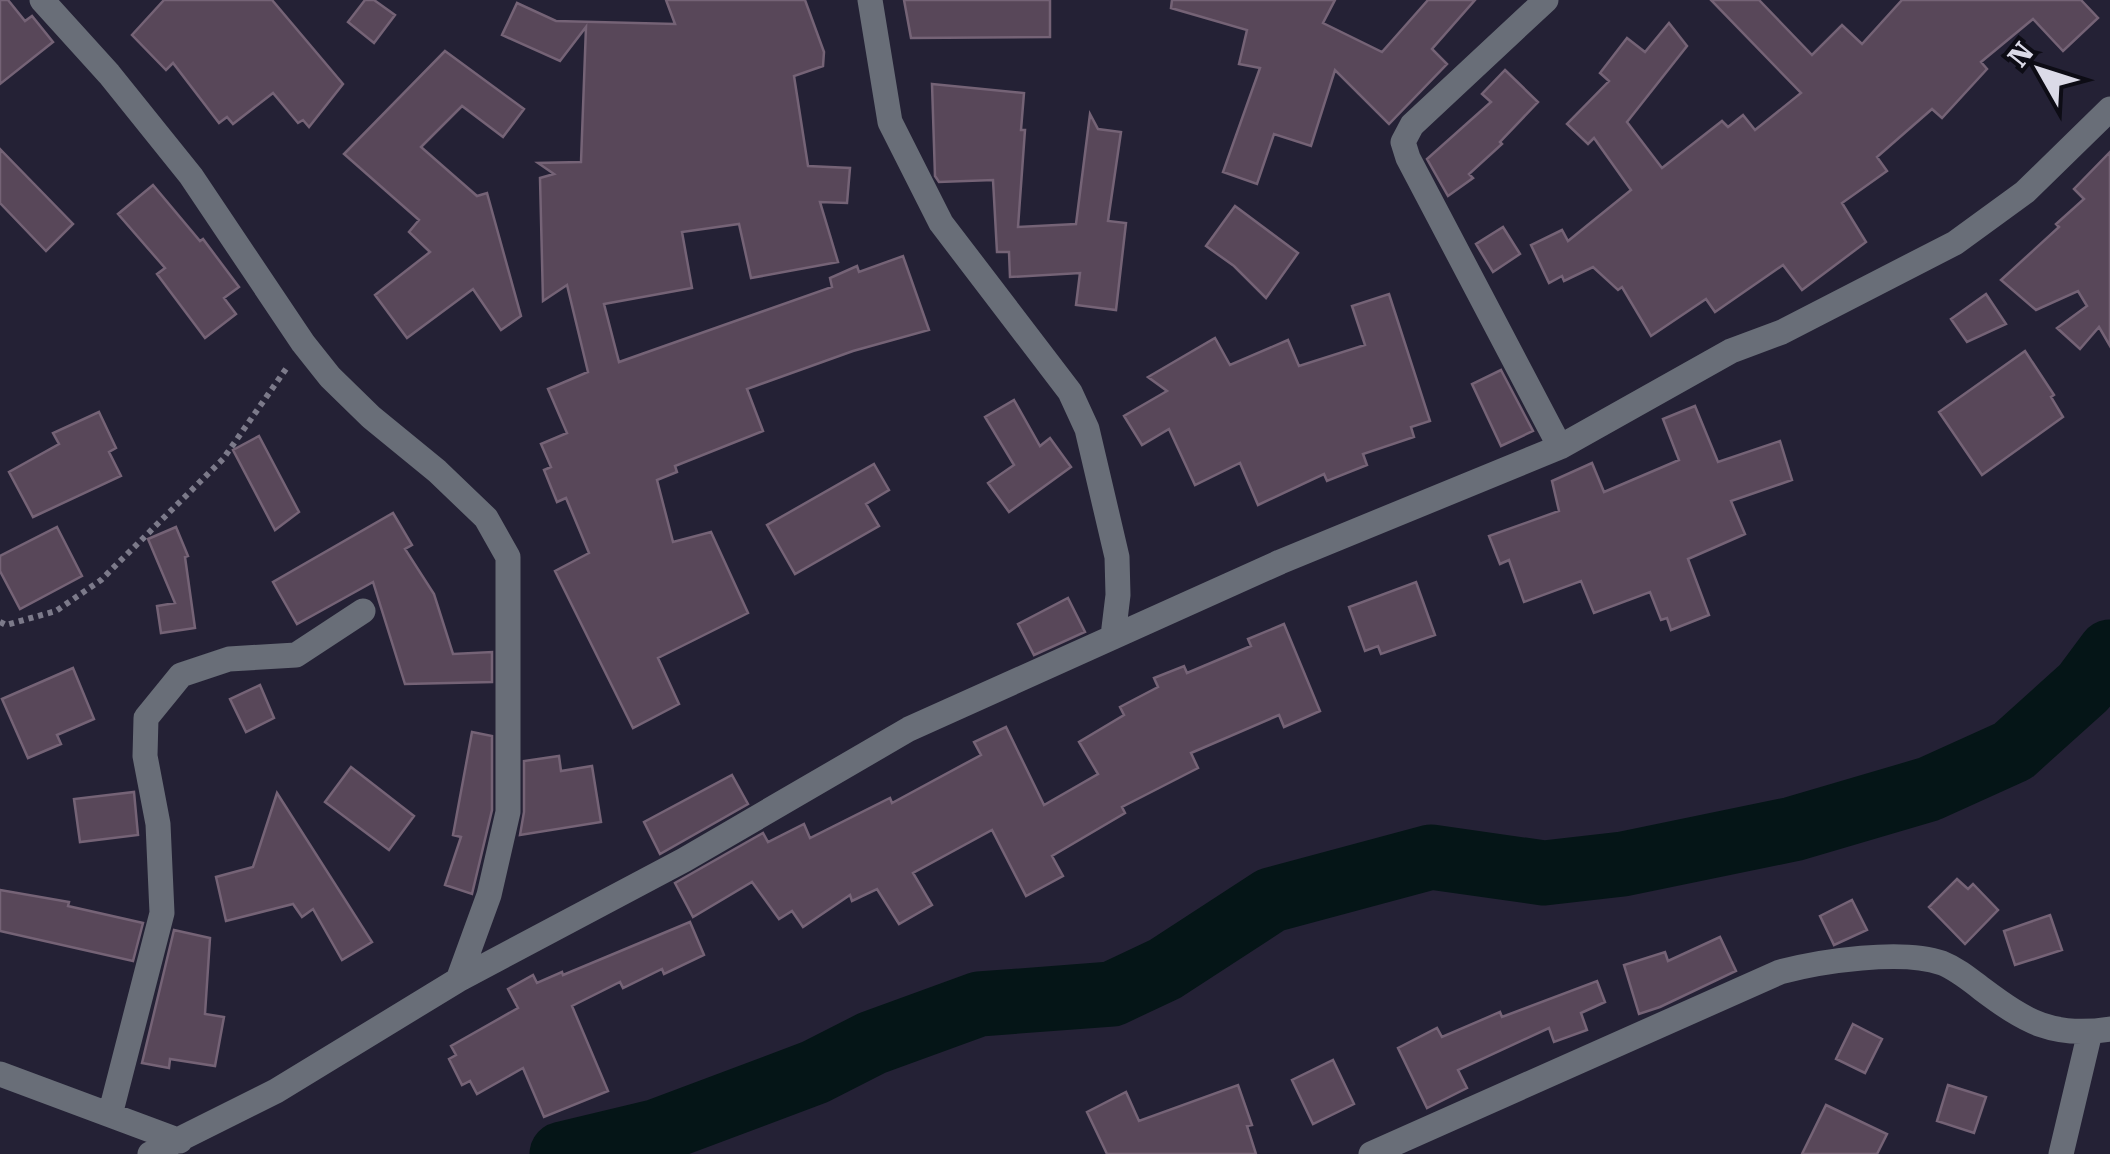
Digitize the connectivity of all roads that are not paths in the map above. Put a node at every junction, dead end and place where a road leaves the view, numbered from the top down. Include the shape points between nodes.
1 (42, 0) edge
2 (870, 0) edge
3 (1546, 0) edge
4 (2110, 108) edge
5 (1560, 447) junction
6 (362, 612) dead end
7 (1113, 636) junction
8 (458, 980) junction
9 (2100, 1030) edge
10 (0, 1074) edge
11 (110, 1115) junction
12 (180, 1141) junction
13 (150, 1154) edge
14 (1371, 1154) edge
15 (2061, 1154) edge

1 - 8 street via 191,176 330,377 486,518 508,557 508,812 489,895
2 - 7 street via 890,122 907,156 941,223 1070,392 1087,429 1117,557
3 - 5 street via 1412,125 1403,142
4 - 5 street via 2024,192 1954,243 1782,332 1731,351
5 - 7 street
6 - 11 street via 296,655 230,659 180,675 146,718 162,914
7 - 8 street via 909,729 684,860
8 - 12 street
9 - 14 street via 2050,1030 1940,962 1896,957 1802,966
9 - 15 street
10 - 11 street
11 - 12 street
12 - 13 street

